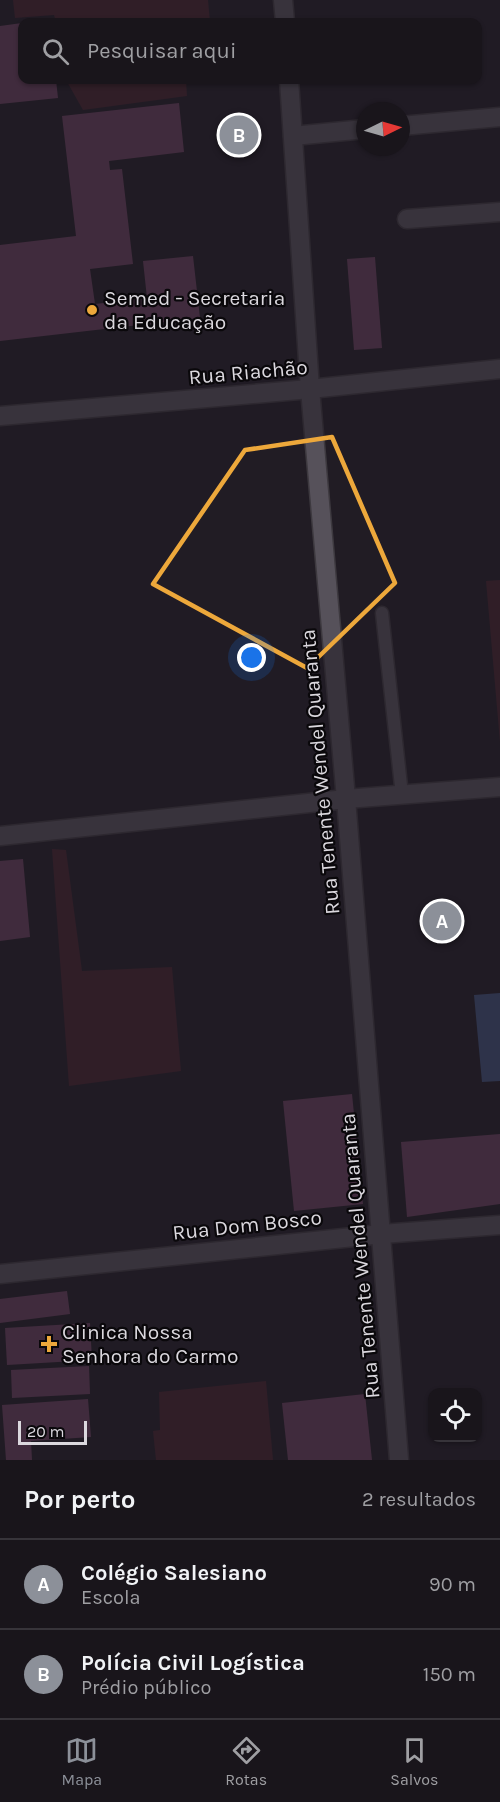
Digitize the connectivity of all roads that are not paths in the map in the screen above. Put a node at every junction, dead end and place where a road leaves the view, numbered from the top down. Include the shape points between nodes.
1 (283, 0) edge
2 (285, 18) edge
3 (289, 84) edge
4 (500, 117) edge
5 (410, 125) edge
6 (356, 130) edge
7 (293, 136) junction
8 (500, 212) edge
9 (407, 219) dead end
10 (500, 369) edge
11 (310, 389) junction
12 (0, 416) edge
13 (382, 613) dead end
14 (500, 787) edge
15 (402, 795) junction
16 (346, 799) junction
17 (0, 836) edge
18 (500, 1225) edge
19 (382, 1234) junction
20 (0, 1274) edge
21 (399, 1460) edge

1 - 2 street
3 - 7 street, Rua Tenente Wendel Quaranta
4 - 5 street
6 - 7 street
7 - 11 street, Rua Tenente Wendel Quaranta
8 - 9 street
10 - 11 street, Rua Riachão
11 - 12 street, Rua Riachão
11 - 16 street, Rua Tenente Wendel Quaranta
13 - 15 lane
14 - 15 street
15 - 16 street
16 - 17 street
16 - 19 street, Rua Tenente Wendel Quaranta
18 - 19 street, Rua Dom Bosco
19 - 20 street, Rua Dom Bosco
19 - 21 street, Rua Tenente Wendel Quaranta

